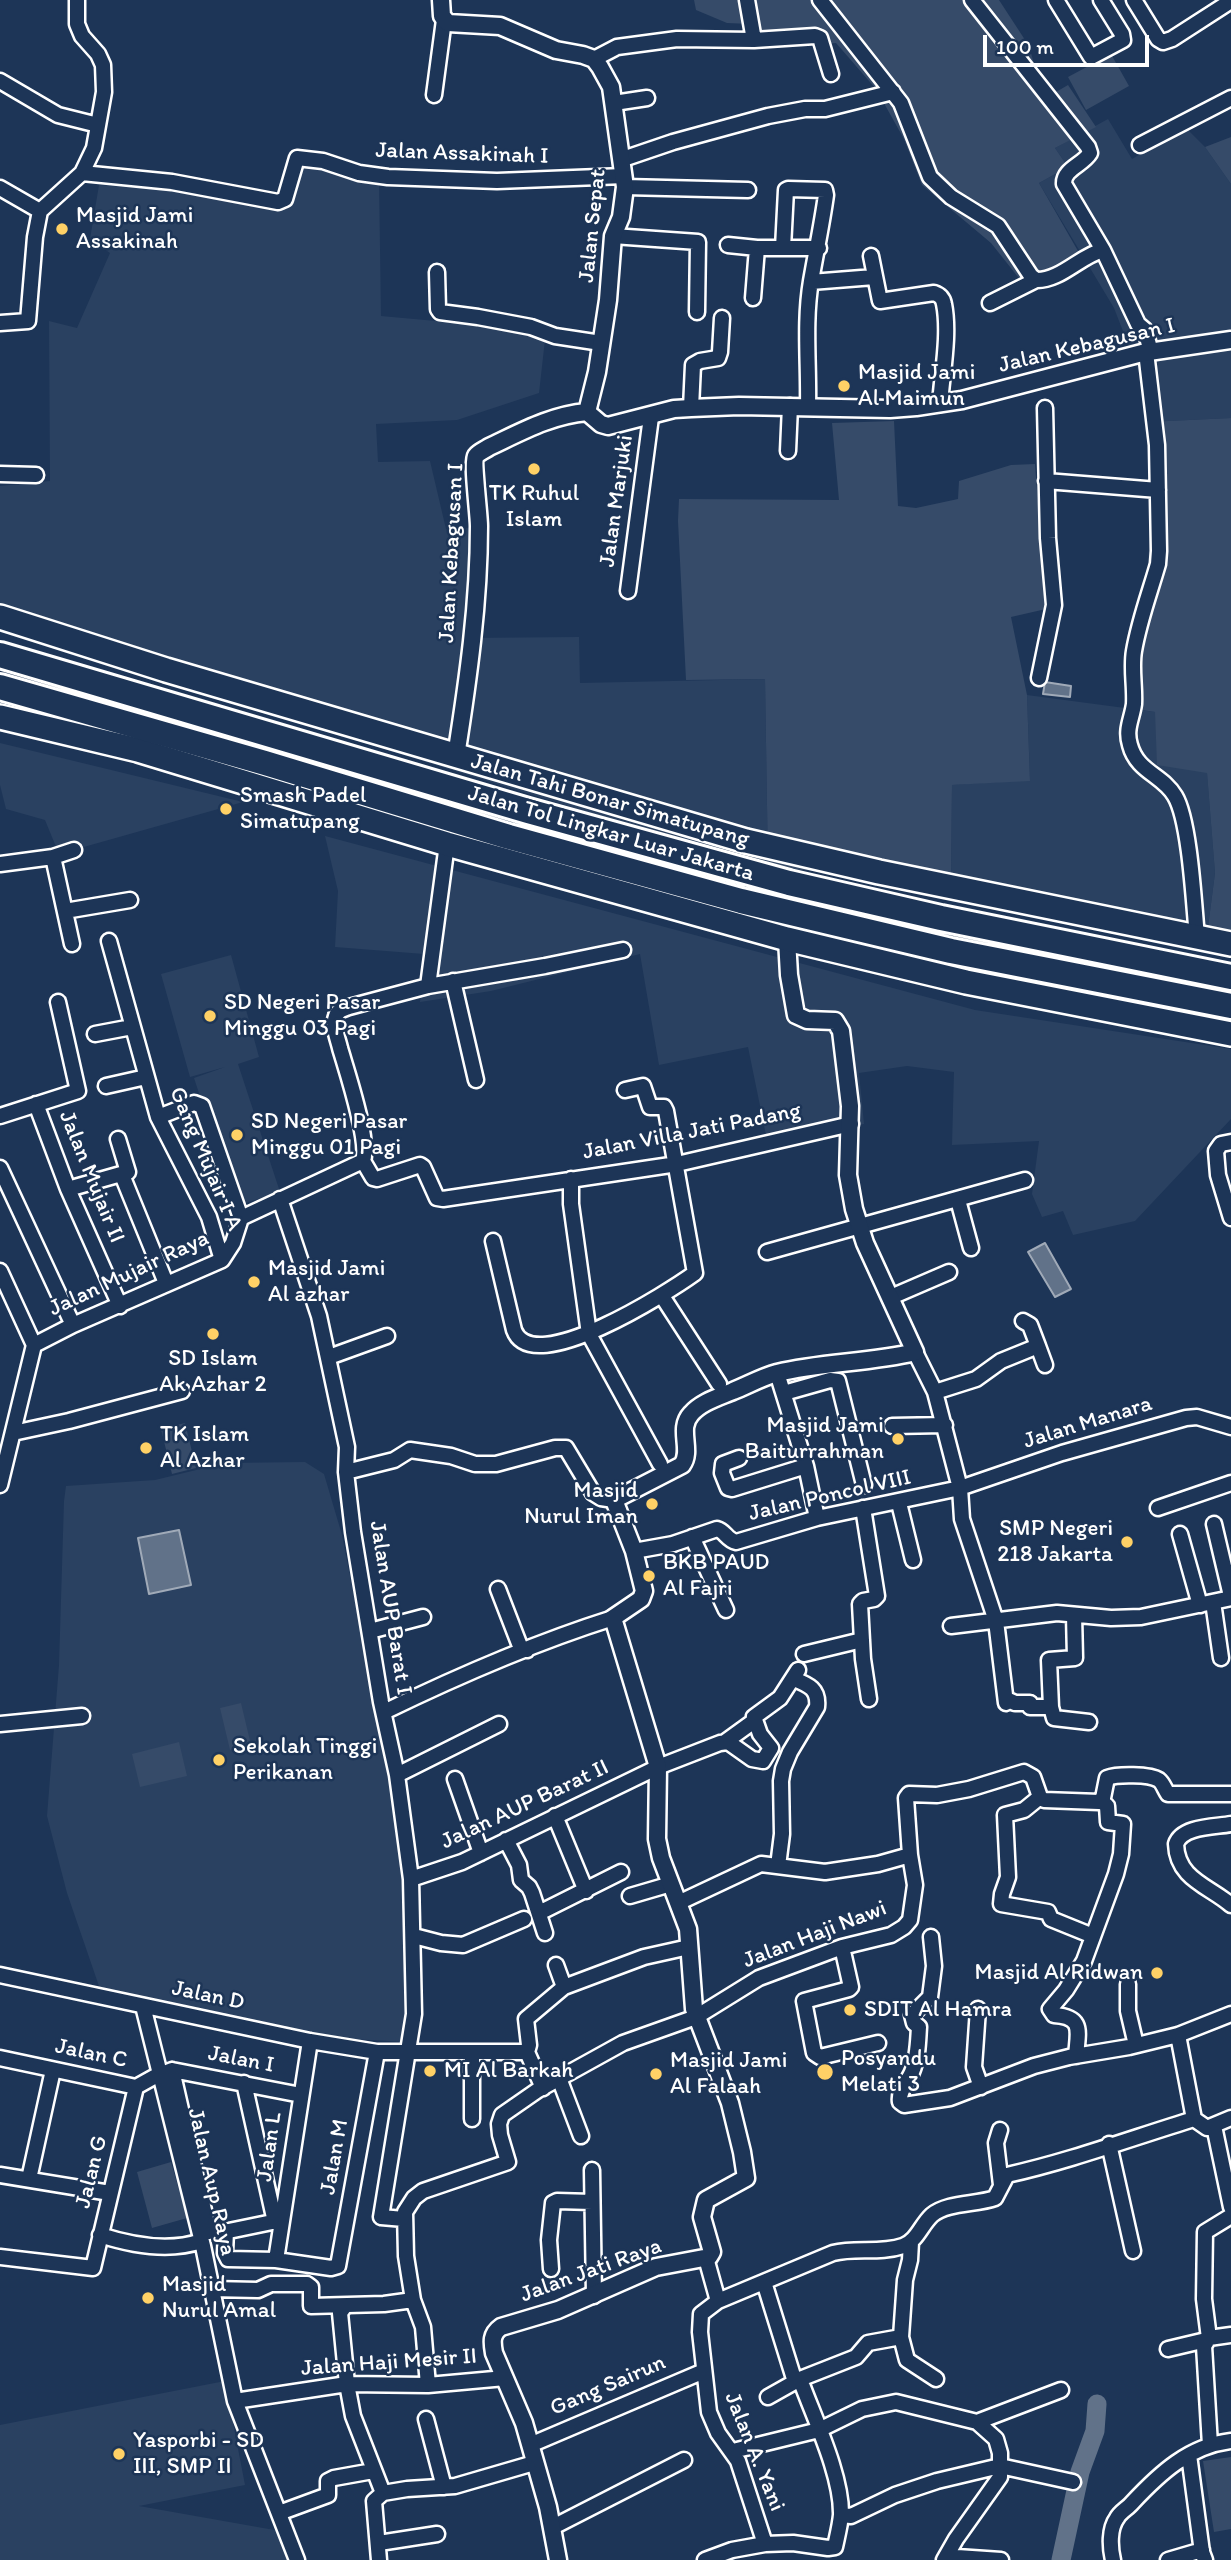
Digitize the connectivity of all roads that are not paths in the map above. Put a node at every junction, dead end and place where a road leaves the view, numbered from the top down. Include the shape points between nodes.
1 (77, 0) edge
2 (441, 0) edge
3 (747, 0) edge
4 (820, 0) edge
5 (972, 0) edge
6 (1056, 0) edge
7 (1101, 0) edge
8 (1134, 0) edge
9 (1231, 1) edge
10 (444, 20) junction
11 (754, 40) junction
12 (594, 60) junction
13 (831, 74) dead end
14 (0, 80) edge
15 (893, 92) junction
16 (434, 95) dead end
17 (647, 98) dead end
18 (1231, 98) edge
19 (614, 103) junction
20 (98, 125) junction
21 (1140, 145) dead end
22 (623, 159) junction
23 (82, 173) junction
24 (625, 182) junction
25 (0, 188) edge
26 (748, 190) dead end
27 (40, 211) junction
28 (614, 236) junction
29 (728, 245) dead end
30 (757, 248) junction
31 (783, 248) junction
32 (819, 248) junction
33 (1103, 250) junction
34 (871, 256) dead end
35 (437, 272) dead end
36 (874, 277) junction
37 (1036, 280) junction
38 (810, 282) junction
39 (753, 298) dead end
40 (990, 303) dead end
41 (697, 312) dead end
42 (722, 318) dead end
43 (0, 323) edge
44 (1231, 340) edge
45 (601, 343) junction
46 (1148, 352) junction
47 (940, 404) junction
48 (790, 406) junction
49 (808, 406) junction
50 (691, 408) junction
51 (1045, 408) dead end
52 (587, 412) junction
53 (651, 417) junction
54 (788, 451) dead end
55 (0, 474) edge
56 (36, 475) dead end
57 (1046, 481) junction
58 (1158, 490) junction
59 (628, 590) dead end
60 (0, 617) edge
61 (0, 637) edge
62 (0, 655) edge
63 (1039, 678) dead end
64 (0, 687) edge
65 (0, 702) edge
66 (0, 717) edge
67 (280, 737) junction
68 (219, 750) junction
69 (456, 756) junction
70 (447, 844) junction
71 (74, 850) dead end
72 (53, 856) junction
73 (0, 864) edge
74 (130, 900) dead end
75 (65, 911) junction
76 (1197, 937) junction
77 (787, 939) junction
78 (109, 940) dead end
79 (72, 944) dead end
80 (1231, 944) edge
81 (623, 950) dead end
82 (1231, 977) edge
83 (453, 981) junction
84 (428, 986) junction
85 (58, 1002) dead end
86 (1231, 1006) edge
87 (132, 1027) junction
88 (96, 1034) dead end
89 (1231, 1034) edge
90 (146, 1077) junction
91 (476, 1080) dead end
92 (106, 1086) dead end
93 (625, 1090) dead end
94 (36, 1104) junction
95 (0, 1116) edge
96 (158, 1117) junction
97 (851, 1124) junction
98 (118, 1139) dead end
99 (1226, 1143) edge
100 (363, 1161) junction
101 (677, 1164) junction
102 (0, 1168) edge
103 (122, 1175) junction
104 (571, 1179) junction
105 (1025, 1180) dead end
106 (68, 1189) junction
107 (280, 1199) junction
108 (958, 1200) junction
109 (241, 1218) junction
110 (1231, 1218) edge
111 (860, 1226) junction
112 (493, 1241) dead end
113 (971, 1248) dead end
114 (767, 1252) dead end
115 (222, 1260) junction
116 (0, 1271) edge
117 (949, 1272) dead end
118 (166, 1283) junction
119 (662, 1296) junction
120 (891, 1297) junction
121 (120, 1306) junction
122 (1023, 1321) dead end
123 (73, 1325) junction
124 (589, 1334) junction
125 (387, 1336) dead end
126 (34, 1345) junction
127 (1038, 1346) junction
128 (915, 1352) junction
129 (329, 1357) junction
130 (1045, 1365) dead end
131 (778, 1373) junction
132 (719, 1384) dead end
133 (182, 1391) dead end
134 (935, 1392) junction
135 (784, 1393) junction
136 (945, 1424) junction
137 (892, 1426) dead end
138 (1231, 1427) edge
139 (13, 1433) junction
140 (739, 1458) dead end
141 (660, 1464) dead end
142 (806, 1466) junction
143 (346, 1472) junction
144 (1231, 1483) edge
145 (0, 1485) edge
146 (864, 1485) dead end
147 (960, 1489) junction
148 (614, 1500) junction
149 (899, 1503) junction
150 (863, 1508) junction
151 (1158, 1508) dead end
152 (817, 1518) junction
153 (1214, 1524) dead end
154 (1180, 1534) dead end
155 (692, 1538) junction
156 (634, 1550) junction
157 (913, 1560) dead end
158 (498, 1589) dead end
159 (1231, 1597) edge
160 (1206, 1604) junction
161 (726, 1610) dead end
162 (1073, 1615) junction
163 (423, 1617) dead end
164 (614, 1618) junction
165 (996, 1621) junction
166 (951, 1626) dead end
167 (370, 1631) junction
168 (862, 1640) junction
169 (527, 1650) junction
170 (804, 1654) dead end
171 (1221, 1658) dead end
172 (869, 1699) dead end
173 (1051, 1707) junction
174 (384, 1712) junction
175 (82, 1716) dead end
176 (754, 1721) junction
177 (1089, 1722) dead end
178 (0, 1724) edge
179 (499, 1724) dead end
180 (725, 1742) junction
181 (657, 1767) junction
182 (397, 1775) junction
183 (455, 1779) dead end
184 (1231, 1794) edge
185 (1040, 1797) junction
186 (1101, 1801) junction
187 (555, 1816) junction
188 (1231, 1824) edge
189 (506, 1840) junction
190 (481, 1853) junction
191 (909, 1855) junction
192 (778, 1866) junction
193 (621, 1872) dead end
194 (411, 1879) junction
195 (671, 1884) junction
196 (586, 1891) junction
197 (630, 1896) dead end
198 (678, 1903) junction
199 (1231, 1905) edge
200 (539, 1913) junction
201 (524, 1919) dead end
202 (545, 1933) dead end
203 (414, 1936) junction
204 (1093, 1936) junction
205 (931, 1937) dead end
206 (689, 1947) junction
207 (842, 1947) junction
208 (556, 1965) dead end
209 (0, 1975) edge
210 (1128, 1984) dead end
211 (564, 1987) junction
212 (978, 2008) dead end
213 (147, 2009) junction
214 (1231, 2014) edge
215 (696, 2017) junction
216 (1178, 2035) junction
217 (310, 2041) junction
218 (878, 2043) dead end
219 (1136, 2045) junction
220 (377, 2052) junction
221 (472, 2052) junction
222 (527, 2052) junction
223 (408, 2053) junction
224 (1072, 2056) junction
225 (0, 2058) edge
226 (53, 2070) junction
227 (168, 2071) junction
228 (559, 2078) junction
229 (244, 2083) junction
230 (136, 2087) junction
231 (981, 2087) junction
232 (543, 2088) junction
233 (301, 2095) junction
234 (1231, 2118) edge
235 (472, 2119) dead end
236 (1194, 2119) junction
237 (1214, 2126) junction
238 (1000, 2130) dead end
239 (581, 2136) dead end
240 (1109, 2144) junction
241 (592, 2170) dead end
242 (0, 2175) edge
243 (29, 2179) junction
244 (1001, 2185) junction
245 (110, 2193) junction
246 (592, 2202) junction
247 (1231, 2207) edge
248 (1231, 2216) edge
249 (404, 2219) junction
250 (279, 2221) junction
251 (226, 2231) junction
252 (100, 2235) junction
253 (204, 2237) junction
254 (911, 2242) junction
255 (1133, 2251) dead end
256 (0, 2257) edge
257 (706, 2258) junction
258 (276, 2260) junction
259 (551, 2269) dead end
260 (764, 2282) junction
261 (212, 2289) junction
262 (594, 2296) junction
263 (413, 2300) junction
264 (718, 2301) junction
265 (345, 2306) junction
266 (1231, 2335) edge
267 (901, 2337) junction
268 (1206, 2341) junction
269 (1168, 2349) dead end
270 (704, 2371) junction
271 (505, 2378) junction
272 (936, 2379) dead end
273 (798, 2381) junction
274 (347, 2384) junction
275 (428, 2385) junction
276 (1061, 2390) dead end
277 (768, 2397) dead end
278 (235, 2401) junction
279 (426, 2419) dead end
280 (977, 2422) junction
281 (819, 2430) junction
282 (1231, 2441) edge
283 (530, 2445) junction
284 (1210, 2445) junction
285 (733, 2451) junction
286 (1189, 2455) junction
287 (684, 2460) dead end
288 (534, 2463) junction
289 (1000, 2466) junction
290 (373, 2470) junction
291 (1073, 2482) dead end
292 (444, 2487) junction
293 (383, 2493) junction
294 (278, 2513) junction
295 (841, 2515) junction
296 (552, 2527) junction
297 (437, 2534) dead end
298 (379, 2543) junction
299 (765, 2544) junction
300 (1204, 2555) edge
301 (297, 2560) edge
302 (380, 2560) edge
303 (558, 2560) edge
304 (705, 2560) edge
305 (944, 2560) edge
306 (950, 2560) edge
307 (1001, 2560) edge
308 (1113, 2560) edge
309 (1170, 2560) edge

1 - 20 street via 77,24 105,72
2 - 10 street
3 - 11 street
4 - 15 street
5 - 33 street via 1088,147 1087,158 1063,178
6 - 7 street via 1088,55 1095,57 1123,40
8 - 9 street via 1163,42
10 - 12 street via 453,25 500,26 556,50
10 - 16 street
11 - 12 street via 677,39 617,47
11 - 13 street via 818,37
12 - 19 street, Jalan Sepat via 606,75
14 - 20 street via 58,115
15 - 22 street via 825,109 768,116
15 - 37 street via 907,113 930,177 951,197 998,226
17 - 19 street
18 - 21 street
19 - 22 street, Jalan Sepat
20 - 23 street
22 - 24 street, Jalan Sepat
23 - 24 street, Jalan Assakinah I via 172,182 278,202 285,199 297,158 388,177
23 - 27 street
24 - 26 street
24 - 28 street, Jalan Sepat
25 - 27 street
27 - 43 street via 28,321
28 - 41 street via 698,242
28 - 45 street, Jalan Sepat
29 - 30 street
30 - 31 street
30 - 39 street
31 - 32 street
31 - 32 street via 788,188 825,190
32 - 38 street
33 - 37 street via 1048,279
33 - 46 street via 1145,330
34 - 36 street
35 - 45 street via 440,312
36 - 38 street
36 - 47 street via 880,301 934,293 941,296
37 - 40 street
38 - 49 street
42 - 50 street via 718,358 693,365
44 - 46 street, Jalan Kebagusan I
45 - 52 street, Jalan Sepat
46 - 47 street, Jalan Kebagusan I
46 - 58 street
47 - 49 street, Jalan Kebagusan I via 890,409
48 - 49 street, Jalan Kebagusan I
48 - 50 street, Jalan Kebagusan I
48 - 54 street
50 - 53 street, Jalan Kebagusan I
51 - 57 street
52 - 53 street, Jalan Kebagusan I via 608,426
52 - 69 street, Jalan Kebagusan I via 553,418 475,458 479,505 473,633
53 - 59 street, Jalan Marjuki
55 - 56 street
57 - 58 street
57 - 63 street via 1054,605
58 - 76 street via 1158,564 1133,653 1129,742 1143,768 1176,796
60 - 69 highway, Jalan Tahi Bonar Simatupang
61 - 67 highway via 263,724
62 - 67 highway, Jalan Tol Lingkar Luar Jakarta
64 - 68 highway, Jalan Tol Lingkar Luar Jakarta
65 - 68 highway via 193,751
66 - 70 highway via 138,750
67 - 82 highway, Jalan Tol Lingkar Luar Jakarta via 789,883
68 - 86 highway, Jalan Tol Lingkar Luar Jakarta via 741,901 951,951
69 - 76 highway, Jalan Tahi Bonar Simatupang via 802,855
70 - 77 highway
70 - 84 street
71 - 72 street
72 - 73 street
72 - 75 street
74 - 75 street
75 - 79 street
76 - 80 highway, Jalan Tahi Bonar Simatupang
77 - 89 highway via 966,982
77 - 97 street via 796,1015 835,1021 841,1031
78 - 87 street
81 - 83 street
83 - 84 street
83 - 91 street
84 - 100 street via 349,1007 336,1016 337,1037 362,1130
85 - 94 street, Jalan Mujair II via 71,1093
87 - 88 street
87 - 90 street
90 - 92 street, Gang Mujair I A
90 - 96 street, Gang Mujair I A
93 - 101 street via 643,1086 650,1107 666,1109
94 - 95 street, Jalan Mujair II
94 - 106 street, Jalan Mujair II
96 - 109 street via 194,1103 202,1106
96 - 115 street, Gang Mujair I A via 209,1217
97 - 101 street, Jalan Villa Jati Padang
97 - 111 street via 848,1175
98 - 103 street via 128,1168
99 - 110 street via 1216,1151
100 - 104 street via 377,1179 420,1165 440,1199
100 - 107 street
101 - 104 street, Jalan Villa Jati Padang
101 - 119 street via 695,1273
102 - 123 street
103 - 106 street
103 - 118 street
104 - 124 street, Jalan Villa Jati Padang
105 - 108 street
106 - 121 street, Jalan Mujair II
107 - 109 street
107 - 129 street, Jalan AUP Barat I
108 - 111 street
108 - 113 street
109 - 115 street, Jalan Mujair Raya
111 - 114 street
111 - 120 street
112 - 124 street via 517,1337 525,1343 541,1344
115 - 118 street, Jalan Mujair Raya
116 - 126 street
117 - 120 street
118 - 121 street, Jalan Mujair Raya
119 - 124 street
119 - 132 street
120 - 128 street
121 - 123 street, Jalan Mujair Raya
122 - 127 street via 1030,1325
123 - 126 street, Jalan Mujair Raya
124 - 141 street
125 - 129 street
126 - 139 street
127 - 130 street
127 - 134 street via 1001,1360 976,1379
128 - 131 street
128 - 134 street
129 - 143 street, Jalan AUP Barat I via 347,1447
131 - 135 street
131 - 148 street via 718,1397 691,1414 684,1432 687,1458 679,1468
133 - 139 street
134 - 136 street
135 - 142 street
135 - 146 street via 838,1381
136 - 137 street
136 - 147 street
138 - 147 street, Jalan Manara via 1186,1418 1062,1453
139 - 145 street
140 - 142 street via 721,1468 728,1488
142 - 152 street
143 - 148 street via 394,1460 410,1450 496,1464 566,1448 593,1493
143 - 167 street, Jalan AUP Barat I
144 - 151 street
147 - 149 street, Jalan Poncol VIII
147 - 165 street via 962,1519
148 - 156 street
149 - 150 street, Jalan Poncol VIII
149 - 157 street
150 - 152 street, Jalan Poncol VIII
150 - 168 street via 877,1597 860,1604
152 - 155 street, Jalan Poncol VIII via 736,1542 716,1529
153 - 159 street
154 - 160 street
155 - 156 street, Jalan Poncol VIII
155 - 161 street
156 - 164 street via 643,1595
158 - 169 street via 520,1646
159 - 160 street
160 - 162 street via 1141,1617
160 - 171 street
162 - 165 street
162 - 173 street via 1075,1658 1049,1660
163 - 167 street
164 - 169 street
164 - 181 street
165 - 166 street
165 - 173 street via 1006,1701
167 - 174 street, Jalan AUP Barat I
168 - 170 street
168 - 172 street
169 - 174 street
173 - 177 street via 1054,1718
174 - 182 street, Jalan AUP Barat I
175 - 178 street
176 - 180 street, Jalan AUP Barat II
176 - 180 street via 771,1748 763,1761
176 - 192 street, Jalan AUP Barat II via 780,1698 796,1674 817,1694 813,1717 783,1769
179 - 182 street
180 - 181 street, Jalan AUP Barat II
181 - 187 street, Jalan AUP Barat II
181 - 195 street via 657,1839
182 - 194 street, Jalan AUP Barat I
183 - 190 street
184 - 186 street via 1168,1794 1158,1779 1120,1774 1107,1778
185 - 186 street
185 - 191 street, Jalan Haji Nawi via 1033,1777 1024,1772 937,1795 911,1793 906,1798
185 - 204 street via 1024,1810 1005,1815 1008,1877 1001,1904 1048,1912 1051,1919
186 - 204 street via 1107,1806 1108,1822 1123,1824 1123,1838 1116,1874
187 - 189 street, Jalan AUP Barat II
187 - 196 street
188 - 199 street via 1186,1833 1178,1838 1176,1847 1193,1881
189 - 190 street, Jalan AUP Barat II
189 - 200 street via 519,1865 520,1880 529,1887
190 - 194 street, Jalan AUP Barat II
191 - 192 street via 838,1871
191 - 207 street, Jalan Haji Nawi via 915,1885 910,1920 891,1935
192 - 198 street via 753,1867
193 - 196 street
194 - 203 street, Jalan AUP Barat I
195 - 197 street
195 - 198 street
196 - 200 street
198 - 206 street
200 - 202 street
201 - 203 street via 463,1945
203 - 223 street, Jalan AUP Barat I via 414,2014
204 - 224 street via 1084,1961 1050,2009 1054,2015 1076,2022
205 - 231 street via 932,1988 929,1999 912,2015 919,2027 918,2047 899,2101 904,2105 939,2101
206 - 211 street via 644,1957
206 - 215 street
207 - 215 street, Jalan Haji Nawi via 759,1978
207 - 218 street via 851,1987 804,2001 814,2053 820,2057
208 - 211 street
209 - 213 street, Jalan D
210 - 219 street via 1128,2011
211 - 222 street via 526,2019
212 - 231 street via 974,2067
213 - 217 street, Jalan D
213 - 227 street, Jalan Aup Raya via 147,2023
214 - 216 street
215 - 228 street, Jalan Haji Nawi via 629,2040
215 - 257 street via 730,2104 746,2178 706,2200 702,2217 712,2252
216 - 219 street
216 - 236 street
217 - 220 street, Jalan D
217 - 233 street, Jalan L
219 - 224 street
220 - 223 street, Jalan D
220 - 258 street, Jalan M via 339,2264 335,2268
221 - 222 street, Jalan D
221 - 223 street, Jalan D
221 - 235 street
222 - 232 street
223 - 249 street, Jalan AUP Barat I via 381,2217
224 - 231 street
225 - 226 street, Jalan C
226 - 230 street, Jalan C
226 - 243 street
227 - 229 street, Jalan I
227 - 230 street, Jalan C
227 - 253 street, Jalan Aup Raya
228 - 232 street, Jalan Haji Nawi
228 - 239 street
229 - 233 street, Jalan I
229 - 250 street
230 - 245 street, Jalan G
232 - 249 street, Jalan Haji Nawi via 502,2115 499,2135 508,2162 423,2191 408,2206
233 - 250 street, Jalan L
234 - 237 street
236 - 237 street via 1207,2128
236 - 240 street
237 - 247 street
238 - 244 street via 996,2143
240 - 244 street via 1007,2175
240 - 255 street
241 - 246 street
242 - 243 street
243 - 245 street
244 - 254 street via 995,2197 933,2214
245 - 252 street, Jalan G
246 - 259 street via 553,2203
246 - 262 street
248 - 268 street via 1205,2232
249 - 263 street
250 - 251 street
250 - 258 street, Jalan L
251 - 253 street
251 - 258 street via 228,2259
252 - 253 street via 143,2245 170,2245
252 - 256 street, Jalan G via 93,2268
253 - 261 street, Jalan Aup Raya
254 - 260 street via 888,2250 833,2253
254 - 267 street
257 - 262 street, Jalan Jati Raya via 656,2267
257 - 264 street
260 - 264 street
260 - 273 street
261 - 265 street via 307,2284 311,2306
261 - 278 street, Jalan Aup Raya
262 - 271 street, Jalan Jati Raya via 498,2329 493,2344
263 - 265 street
263 - 275 street via 423,2327
264 - 270 street, Jalan A. Yani via 701,2314
265 - 274 street via 340,2313
266 - 268 street
267 - 272 street via 907,2360
267 - 273 street via 868,2343 856,2357
268 - 269 street
268 - 284 street
270 - 283 street, Gang Sairun
270 - 285 street, Jalan A. Yani via 711,2420
271 - 275 street, Jalan Haji Mesir II
271 - 283 street, Jalan Jati Raya
273 - 277 street
273 - 281 street
274 - 275 street, Jalan Haji Mesir II
274 - 278 street, Jalan Haji Mesir II
274 - 290 street
276 - 280 street
278 - 294 street, Jalan Aup Raya
279 - 292 street
280 - 281 street via 896,2402 862,2409
280 - 289 street via 996,2438
281 - 285 street
281 - 295 street via 839,2490
282 - 284 street
283 - 288 street, Jalan Jati Raya
284 - 286 street
285 - 299 street, Jalan A. Yani
286 - 300 street
286 - 308 street via 1168,2467 1117,2518 1111,2542
287 - 296 street
288 - 292 street
288 - 296 street, Jalan Jati Raya
289 - 291 street
289 - 295 street via 937,2481
289 - 305 street via 998,2481
290 - 293 street
290 - 294 street via 334,2478 328,2481 328,2495
292 - 293 street
293 - 298 street via 374,2501
294 - 301 street, Jalan Aup Raya
295 - 299 street via 835,2547
296 - 303 street, Jalan Jati Raya
297 - 298 street
298 - 302 street
299 - 304 street, Jalan A. Yani
300 - 309 street
306 - 307 street

